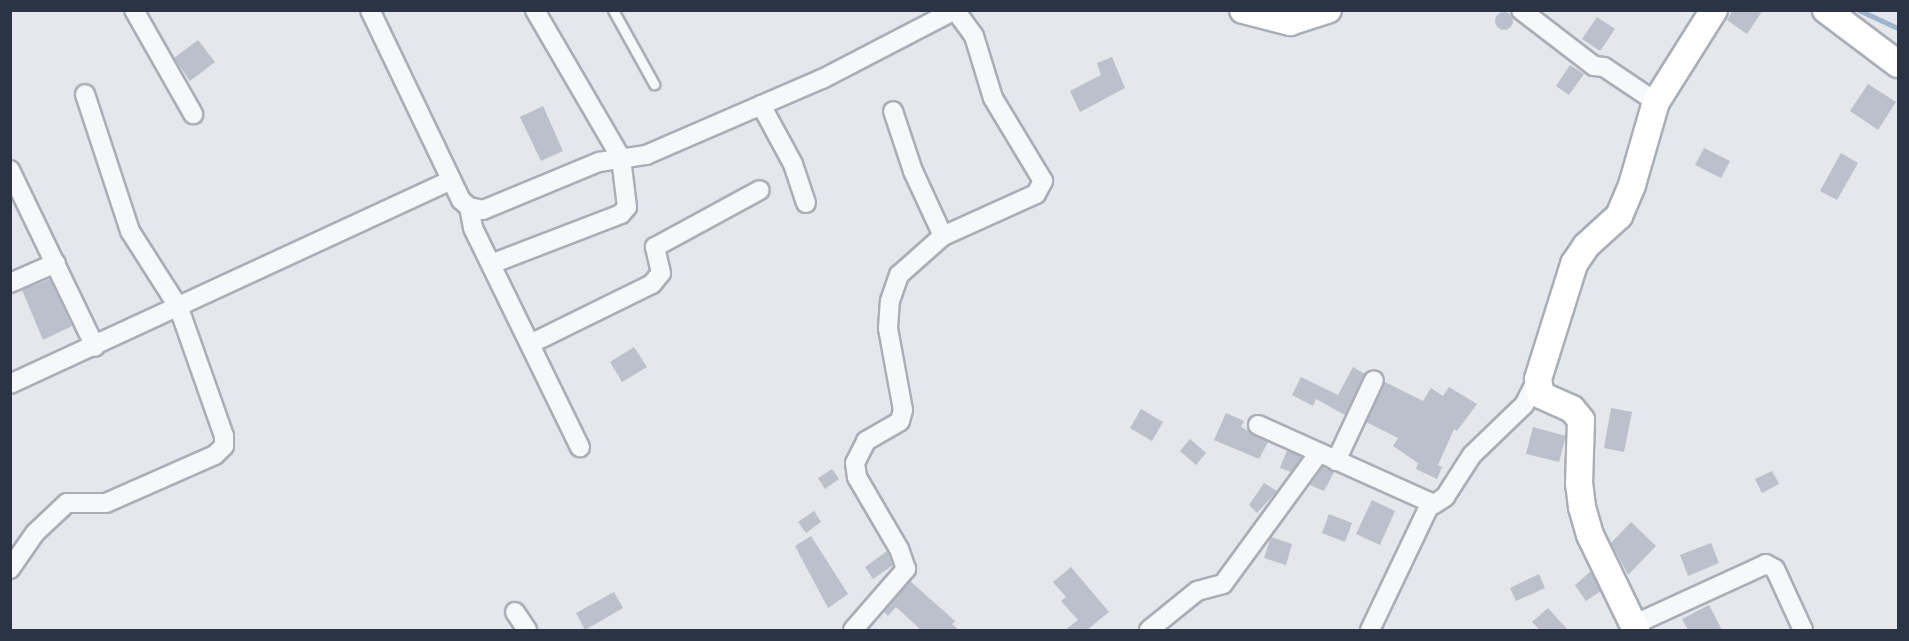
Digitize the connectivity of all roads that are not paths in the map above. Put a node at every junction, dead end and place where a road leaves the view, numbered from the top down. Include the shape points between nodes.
1 (134, 10) edge
2 (370, 10) edge
3 (535, 10) edge
4 (613, 10) edge
5 (955, 10) edge
6 (1244, 10) edge
7 (1328, 10) edge
8 (1521, 10) edge
9 (1714, 10) edge
10 (1826, 10) edge
11 (1899, 64) edge
12 (654, 84) dead end
13 (85, 94) dead end
14 (1656, 102) junction
15 (761, 105) junction
16 (893, 111) dead end
17 (193, 114) dead end
18 (621, 158) junction
19 (10, 170) edge
20 (451, 180) junction
21 (760, 190) dead end
22 (806, 202) dead end
23 (469, 207) junction
24 (943, 236) junction
25 (56, 263) junction
26 (491, 264) junction
27 (10, 283) edge
28 (179, 308) junction
29 (530, 344) junction
30 (94, 346) junction
31 (1374, 380) dead end
32 (1539, 382) junction
33 (10, 384) edge
34 (1258, 425) dead end
35 (580, 447) dead end
36 (1319, 453) junction
37 (1336, 461) junction
38 (1430, 504) junction
39 (10, 569) edge
40 (515, 612) dead end
41 (1634, 628) edge
42 (527, 630) edge
43 (853, 630) edge
44 (1149, 630) edge
45 (1370, 630) edge
46 (1803, 630) edge

1 - 17 street
2 - 20 street
3 - 18 street
4 - 12 lane
5 - 15 street via 822,79
5 - 24 street via 974,36 993,98 1043,181 1036,194
6 - 7 street via 1290,22
8 - 14 street via 1594,66 1604,67
9 - 14 street
10 - 11 street
13 - 28 street via 129,231
14 - 32 street via 1623,209 1580,255
15 - 18 street via 646,155
15 - 22 street via 794,164
16 - 24 street via 913,171
18 - 23 street via 599,162 490,208
18 - 26 street via 627,184 625,211
19 - 25 street
20 - 23 street
20 - 28 street
21 - 29 street via 655,247 661,273 652,284
23 - 26 street via 473,228
24 - 43 street via 899,275 890,302 888,328 903,410 900,421 866,441 855,463 857,477 906,568
25 - 27 street
25 - 30 street
26 - 29 street
28 - 30 street
28 - 39 street via 224,436 222,450 106,503 67,503 34,533
29 - 35 street
30 - 33 street
31 - 37 street
32 - 38 street via 1512,419 1472,455 1445,497
32 - 41 street via 1581,420 1582,507 1590,535
34 - 36 street
36 - 37 street
36 - 44 street via 1223,584 1197,591
37 - 38 street
38 - 45 street
40 - 42 street
41 - 46 street via 1767,564 1775,570

